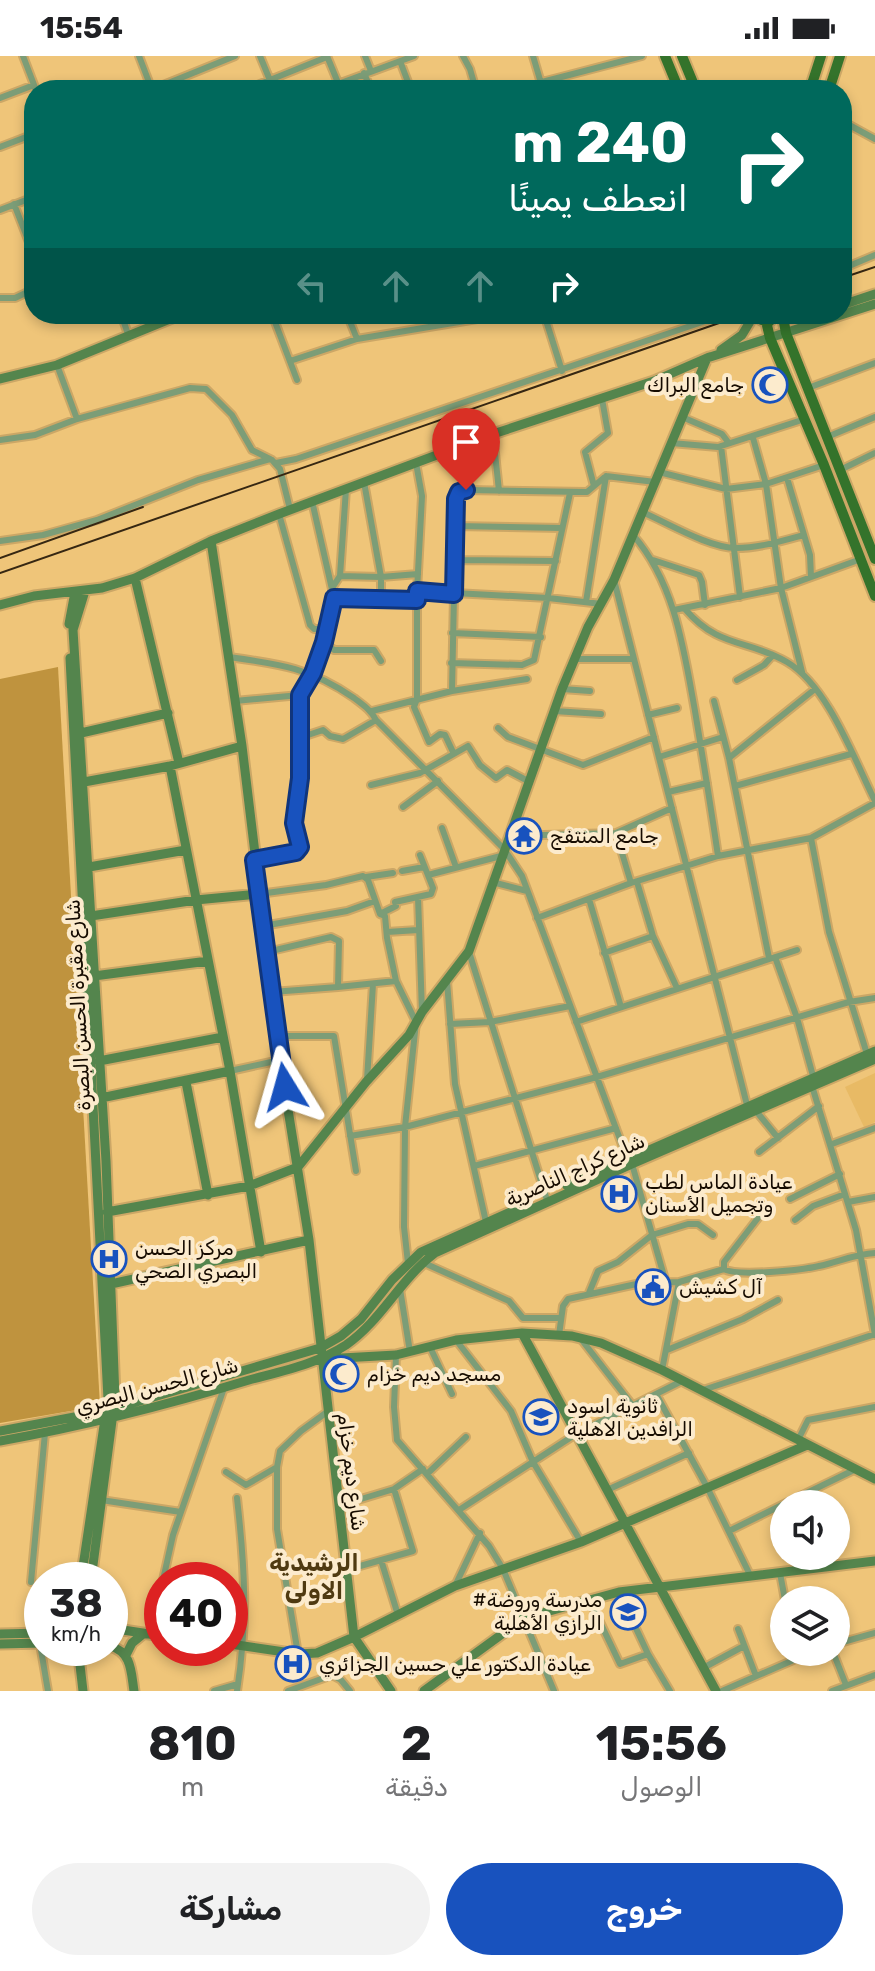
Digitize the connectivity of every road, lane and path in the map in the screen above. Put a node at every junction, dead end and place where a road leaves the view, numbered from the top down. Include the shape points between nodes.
1 (23, 56) edge
2 (139, 56) edge
3 (235, 56) edge
4 (260, 56) edge
5 (365, 56) edge
6 (414, 56) edge
7 (463, 56) edge
8 (533, 56) edge
9 (642, 56) edge
10 (665, 56) edge
11 (682, 56) edge
12 (821, 56) edge
13 (840, 56) edge
14 (327, 57) edge
15 (400, 61) junction
16 (368, 72) junction
17 (32, 80) edge
18 (148, 80) edge
19 (182, 80) edge
20 (269, 80) joint
21 (337, 80) edge
22 (353, 80) edge
23 (369, 80) edge
24 (407, 80) edge
25 (473, 80) edge
26 (541, 80) edge
27 (563, 80) edge
28 (675, 80) edge
29 (692, 80) edge
30 (813, 80) edge
31 (832, 80) edge
32 (24, 91) edge
33 (0, 98) edge
34 (852, 126) edge
35 (24, 138) edge
36 (875, 139) edge
37 (0, 147) edge
38 (24, 200) edge
39 (14, 204) junction
40 (0, 210) edge
41 (24, 230) edge
42 (875, 255) edge
43 (852, 265) edge
44 (24, 294) edge
45 (875, 294) edge
46 (0, 298) edge
47 (852, 302) edge
48 (875, 304) edge
49 (852, 311) edge
50 (124, 324) edge
51 (155, 324) edge
52 (276, 324) edge
53 (351, 324) edge
54 (443, 324) edge
55 (547, 324) edge
56 (687, 324) edge
57 (747, 324) edge
58 (767, 324) edge
59 (786, 324) edge
60 (814, 324) edge
61 (786, 333) junction
62 (128, 334) junction
63 (770, 338) junction
64 (357, 339) junction
65 (707, 358) junction
66 (290, 361) junction
67 (875, 363) edge
68 (57, 365) junction
69 (562, 371) junction
70 (0, 372) edge
71 (11, 374) junction
72 (0, 379) edge
73 (297, 380) dead end
74 (808, 388) junction
75 (602, 399) junction
76 (682, 417) junction
77 (875, 417) edge
78 (77, 419) junction
79 (805, 419) junction
80 (493, 434) junction
81 (827, 437) junction
82 (753, 438) junction
83 (0, 440) edge
84 (671, 443) junction
85 (724, 444) junction
86 (875, 453) edge
87 (273, 461) junction
88 (416, 463) junction
89 (824, 465) junction
90 (840, 470) junction
91 (606, 476) junction
92 (657, 477) junction
93 (787, 478) junction
94 (364, 482) junction
95 (766, 484) junction
96 (595, 487) junction
97 (346, 489) junction
98 (726, 489) junction
99 (499, 491) junction
100 (570, 493) junction
101 (312, 501) junction
102 (290, 509) junction
103 (642, 512) junction
104 (279, 514) junction
105 (456, 526) junction
106 (562, 528) junction
107 (633, 534) junction
108 (804, 535) junction
109 (0, 541) edge
110 (211, 541) junction
111 (776, 543) junction
112 (734, 548) junction
113 (874, 552) edge
114 (861, 559) junction
115 (455, 560) junction
116 (653, 560) junction
117 (556, 561) junction
118 (418, 574) junction
119 (340, 576) junction
120 (381, 577) junction
121 (811, 577) junction
122 (135, 578) junction
123 (614, 580) junction
124 (332, 588) junction
125 (781, 588) junction
126 (417, 591) junction
127 (80, 592) junction
128 (454, 594) junction
129 (875, 596) edge
130 (740, 597) junction
131 (334, 598) junction
132 (548, 598) junction
133 (381, 599) junction
134 (417, 600) junction
135 (586, 602) junction
136 (602, 604) junction
137 (0, 605) edge
138 (705, 605) junction
139 (685, 609) junction
140 (674, 610) junction
141 (327, 629) junction
142 (452, 633) junction
143 (541, 637) junction
144 (324, 642) junction
145 (773, 655) junction
146 (229, 657) junction
147 (574, 659) junction
148 (634, 659) junction
149 (381, 661) dead end
150 (451, 663) junction
151 (802, 672) junction
152 (313, 673) junction
153 (527, 679) dead end
154 (737, 680) dead end
155 (562, 689) junction
156 (815, 689) junction
157 (452, 691) junction
158 (590, 691) dead end
159 (300, 695) junction
160 (417, 699) junction
161 (235, 701) junction
162 (714, 701) dead end
163 (677, 708) dead end
164 (372, 711) junction
165 (554, 711) junction
166 (168, 713) junction
167 (601, 714) dead end
168 (648, 715) junction
169 (376, 720) junction
170 (498, 728) dead end
171 (81, 733) junction
172 (654, 737) junction
173 (723, 737) junction
174 (299, 738) junction
175 (701, 745) junction
176 (242, 746) junction
177 (538, 749) junction
178 (453, 752) junction
179 (851, 754) junction
180 (659, 757) junction
181 (729, 758) junction
182 (174, 764) junction
183 (426, 769) junction
184 (438, 781) junction
185 (528, 781) junction
186 (84, 782) junction
187 (707, 783) junction
188 (371, 785) dead end
189 (735, 786) junction
190 (668, 792) junction
191 (875, 802) edge
192 (403, 807) dead end
193 (672, 808) junction
194 (442, 828) dead end
195 (616, 833) junction
196 (509, 836) junction
197 (811, 838) junction
198 (186, 850) junction
199 (748, 850) junction
200 (502, 852) junction
201 (420, 855) dead end
202 (718, 856) junction
203 (254, 860) junction
204 (686, 866) junction
205 (89, 867) junction
206 (424, 867) junction
207 (456, 867) junction
208 (402, 871) dead end
209 (393, 873) dead end
210 (428, 875) junction
211 (366, 877) junction
212 (492, 882) junction
213 (634, 882) junction
214 (528, 892) junction
215 (259, 894) junction
216 (418, 897) junction
217 (589, 899) junction
218 (196, 900) junction
219 (375, 901) junction
220 (380, 914) junction
221 (91, 916) junction
222 (537, 918) junction
223 (263, 926) junction
224 (418, 930) junction
225 (387, 932) junction
226 (653, 936) junction
227 (797, 950) dead end
228 (469, 951) junction
229 (267, 952) junction
230 (604, 953) junction
231 (772, 957) junction
232 (208, 961) junction
233 (715, 975) junction
234 (94, 976) junction
235 (447, 979) junction
236 (396, 981) junction
237 (373, 984) junction
238 (338, 987) junction
239 (677, 988) junction
240 (272, 992) junction
241 (875, 998) edge
242 (849, 1002) junction
243 (570, 1006) junction
244 (621, 1007) junction
245 (422, 1012) junction
246 (91, 1013) junction
247 (797, 1018) junction
248 (416, 1022) junction
249 (490, 1022) junction
250 (576, 1022) junction
251 (450, 1024) junction
252 (278, 1036) junction
253 (223, 1037) junction
254 (731, 1038) junction
255 (872, 1055) edge
256 (280, 1060) junction
257 (99, 1061) junction
258 (230, 1071) junction
259 (597, 1077) junction
260 (812, 1081) junction
261 (186, 1082) junction
262 (366, 1082) junction
263 (101, 1098) junction
264 (514, 1098) junction
265 (819, 1106) junction
266 (752, 1108) junction
267 (346, 1109) junction
268 (462, 1112) junction
269 (405, 1127) junction
270 (616, 1128) junction
271 (875, 1128) edge
272 (350, 1136) junction
273 (778, 1138) junction
274 (832, 1144) junction
275 (531, 1151) junction
276 (759, 1152) dead end
277 (629, 1161) junction
278 (100, 1162) junction
279 (474, 1166) junction
280 (298, 1167) junction
281 (356, 1171) dead end
282 (840, 1174) junction
283 (249, 1186) junction
284 (208, 1195) junction
285 (546, 1197) junction
286 (875, 1197) edge
287 (846, 1198) junction
288 (790, 1199) dead end
289 (107, 1212) junction
290 (758, 1218) dead end
291 (795, 1220) dead end
292 (486, 1222) junction
293 (652, 1235) junction
294 (713, 1235) dead end
295 (309, 1240) junction
296 (261, 1252) junction
297 (875, 1253) edge
298 (861, 1254) junction
299 (423, 1262) junction
300 (408, 1263) junction
301 (724, 1269) junction
302 (679, 1282) junction
303 (666, 1283) junction
304 (111, 1284) junction
305 (400, 1289) junction
306 (589, 1293) junction
307 (778, 1300) dead end
308 (523, 1318) junction
309 (560, 1318) junction
310 (522, 1333) junction
311 (559, 1335) junction
312 (875, 1335) edge
313 (581, 1338) junction
314 (456, 1340) junction
315 (430, 1347) junction
316 (320, 1348) junction
317 (667, 1350) junction
318 (410, 1352) junction
319 (396, 1355) junction
320 (321, 1359) junction
321 (662, 1370) junction
322 (682, 1381) junction
323 (224, 1388) junction
324 (703, 1390) junction
325 (452, 1394) dead end
326 (656, 1394) junction
327 (633, 1406) junction
328 (875, 1407) edge
329 (327, 1412) junction
330 (109, 1415) junction
331 (0, 1431) edge
332 (45, 1433) junction
333 (576, 1434) junction
334 (466, 1437) dead end
335 (0, 1441) edge
336 (802, 1442) junction
337 (689, 1453) junction
338 (533, 1462) junction
339 (277, 1467) junction
340 (856, 1469) junction
341 (425, 1471) junction
342 (226, 1472) dead end
343 (875, 1479) edge
344 (707, 1487) junction
345 (394, 1489) junction
346 (607, 1490) junction
347 (813, 1490) edge
348 (237, 1498) dead end
349 (101, 1500) junction
350 (338, 1506) junction
351 (459, 1510) junction
352 (770, 1511) edge
353 (181, 1512) junction
354 (625, 1523) junction
355 (729, 1531) junction
356 (480, 1533) junction
357 (581, 1542) junction
358 (381, 1560) junction
359 (875, 1561) edge
360 (33, 1562) edge
361 (84, 1562) edge
362 (93, 1562) edge
363 (167, 1562) edge
364 (244, 1562) edge
365 (503, 1569) junction
366 (346, 1570) junction
367 (780, 1573) junction
368 (751, 1577) junction
369 (455, 1586) junction
370 (782, 1586) edge
371 (660, 1588) junction
372 (619, 1592) junction
373 (589, 1599) junction
374 (398, 1615) junction
375 (524, 1618) junction
376 (738, 1629) dead end
377 (875, 1633) edge
378 (0, 1634) edge
379 (144, 1635) edge
380 (354, 1637) junction
381 (24, 1638) edge
382 (850, 1640) edge
383 (24, 1642) edge
384 (0, 1644) edge
385 (248, 1646) edge
386 (744, 1646) junction
387 (128, 1651) edge
388 (298, 1654) junction
389 (648, 1654) junction
390 (128, 1664) edge
391 (45, 1666) edge
392 (80, 1666) edge
393 (240, 1666) edge
394 (775, 1666) edge
395 (839, 1666) edge
396 (703, 1668) junction
397 (875, 1675) edge
398 (756, 1676) junction
399 (846, 1685) junction
400 (237, 1687) edge
401 (386, 1689) edge
402 (48, 1691) edge
403 (83, 1691) edge
404 (134, 1691) edge
405 (214, 1691) edge
406 (288, 1691) edge
407 (350, 1691) edge
408 (424, 1691) edge
409 (554, 1691) edge
410 (670, 1691) edge
411 (716, 1691) edge
412 (722, 1691) edge
413 (832, 1691) edge

1 - 17 street
2 - 18 street
3 - 19 street
4 - 20 street
5 - 16 street
6 - 15 street
7 - 25 street
8 - 26 street
9 - 27 street
10 - 28 main road
11 - 29 main road
12 - 30 main road
13 - 31 main road
14 - 20 street
14 - 21 street
15 - 16 street
15 - 24 street
16 - 22 street
16 - 23 street
32 - 33 street
34 - 36 street
35 - 37 street
38 - 39 street
39 - 40 street
39 - 41 street
42 - 43 street
44 - 46 street
45 - 47 street
48 - 49 street
50 - 62 street
51 - 62 street
52 - 66 street
53 - 64 street
54 - 64 street
55 - 69 street
56 - 69 street
57 - 65 street via 737,340
58 - 63 main road
59 - 61 main road
60 - 61 street
61 - 63 street
61 - 74 main road
62 - 68 street
63 - 65 street
63 - 79 main road
64 - 66 street
65 - 75 street
65 - 76 street
66 - 73 street
67 - 74 street
68 - 71 street
68 - 78 street
69 - 87 street via 296,459
70 - 71 street
71 - 72 street
74 - 81 main road
75 - 80 street
75 - 96 street via 608,433 584,456
76 - 84 street
76 - 85 street via 722,434
77 - 81 street
78 - 83 street via 35,435
78 - 87 street via 203,388 232,415 252,450
79 - 82 street
79 - 89 main road
80 - 88 street
80 - 99 street
81 - 90 main road
82 - 85 street
82 - 95 street
84 - 85 street via 711,448
84 - 92 street
85 - 98 street
86 - 90 street
87 - 102 street
87 - 109 street via 198,480 97,520
88 - 94 street
88 - 118 street via 422,496
89 - 93 street
89 - 114 main road
90 - 113 main road
91 - 92 street
91 - 96 street
91 - 135 street
92 - 98 street
92 - 103 street
93 - 95 street
93 - 108 street
94 - 97 street
94 - 120 street
95 - 98 street
95 - 111 street
96 - 100 street
97 - 101 street
97 - 119 street
98 - 112 street
99 - 100 street
99 - 105 street via 459,492
100 - 106 street
101 - 102 street
101 - 124 street
102 - 104 street
103 - 107 street
103 - 112 street
104 - 110 street
104 - 141 street via 310,625
105 - 106 street
105 - 115 street
106 - 117 street
107 - 116 street
107 - 123 street
108 - 111 street
108 - 121 street
110 - 122 street
110 - 146 street, شارع ديم خزام
111 - 112 street
111 - 125 street
112 - 130 street
114 - 121 street
114 - 129 main road
115 - 117 street
115 - 128 street
116 - 138 street via 699,575
116 - 140 street
117 - 132 street
118 - 120 street
118 - 126 street
119 - 120 street
119 - 124 street
120 - 133 street
121 - 125 street
122 - 127 street
122 - 166 street
123 - 136 street
123 - 148 street
124 - 131 street
125 - 130 street
125 - 151 street
126 - 128 street
126 - 134 street
127 - 137 street
127 - 171 street, شارع مقبرة الحسن البصرة via 73,630
127 - 246 street, شارع مقبرة الحسن البصرة via 68,630
128 - 132 street
128 - 142 street
130 - 138 street
131 - 133 street
131 - 141 street
132 - 135 street
132 - 143 street
133 - 134 street
134 - 160 street
135 - 136 street
136 - 147 street
138 - 139 street
139 - 140 street
139 - 145 street via 709,632
140 - 175 street
141 - 144 street
142 - 143 street
142 - 150 street
143 - 150 street via 528,664
144 - 149 street via 334,650 374,650
144 - 152 street
145 - 151 street
145 - 154 street
146 - 152 street
146 - 161 street, شارع ديم خزام
147 - 148 street
147 - 155 street
148 - 168 street
150 - 157 street
151 - 156 street
152 - 159 street
152 - 164 street
153 - 157 street
155 - 158 street
155 - 165 street
156 - 179 street
156 - 181 street
157 - 160 street
159 - 161 street
159 - 174 street
160 - 164 street
160 - 178 street via 414,707 429,742 445,735
161 - 176 street, شارع ديم خزام
162 - 173 street
163 - 168 street
164 - 169 street
165 - 167 street
165 - 177 street
166 - 171 street
166 - 182 street
168 - 172 street
169 - 174 street via 343,739 323,730
169 - 183 street
170 - 177 street
171 - 186 street, شارع مقبرة الحسن البصرة
172 - 177 street via 583,765
172 - 180 street
173 - 175 street
173 - 181 street
174 - 203 street via 294,823 300,847
175 - 180 street
175 - 187 street
176 - 182 street
176 - 203 street, شارع ديم خزام
177 - 185 street
178 - 183 street
178 - 185 street via 468,746 496,778 507,770
179 - 189 street
179 - 191 street
180 - 190 street
181 - 189 street
182 - 186 street
182 - 198 street
183 - 184 street
183 - 188 street
184 - 192 street
184 - 200 street
185 - 196 street
186 - 205 street, شارع مقبرة الحسن البصرة
187 - 190 street
187 - 202 street
189 - 199 street
190 - 193 street
191 - 197 street
193 - 195 street
193 - 204 street
194 - 207 street
195 - 196 street
195 - 213 street
196 - 200 street
197 - 199 street
197 - 242 street
198 - 205 street
198 - 218 street
199 - 202 street
199 - 231 street
200 - 207 street
200 - 212 street
200 - 214 street
201 - 206 street
202 - 204 street
203 - 215 street, شارع ديم خزام
204 - 213 street
204 - 233 street
205 - 221 street, شارع مقبرة الحسن البصرة
206 - 208 street
206 - 210 street
207 - 210 street
209 - 211 street
210 - 216 street via 433,891
211 - 215 street
211 - 219 street
212 - 214 street
212 - 228 street
213 - 217 street
213 - 226 street
214 - 222 street
215 - 218 street
215 - 223 street, شارع ديم خزام
216 - 220 street via 395,902
216 - 224 street
217 - 222 street
217 - 230 street
218 - 221 street
218 - 232 street
219 - 220 street
219 - 223 street
220 - 225 street
221 - 234 street, شارع مقبرة الحسن البصرة
222 - 243 street
223 - 229 street, شارع ديم خزام
224 - 225 street
224 - 245 street
225 - 236 street
226 - 230 street
226 - 239 street
227 - 231 street
228 - 235 street
228 - 249 street
229 - 238 street via 336,938
229 - 240 street, شارع ديم خزام
230 - 244 street
231 - 233 street
231 - 247 street
232 - 234 street
232 - 253 street
233 - 239 street
233 - 254 street
234 - 246 street, شارع مقبرة الحسن البصرة
235 - 245 street
235 - 251 street
236 - 237 street
236 - 248 street
237 - 238 street
237 - 262 street
238 - 240 street
239 - 244 street
240 - 252 street, شارع ديم خزام
241 - 242 street
242 - 247 street
242 - 255 street
243 - 249 street
243 - 250 street
244 - 250 street
245 - 248 street
246 - 257 street, شارع مقبرة الحسن البصرة
246 - 278 street, شارع مقبرة الحسن البصرة
247 - 254 street
247 - 260 street
248 - 262 street
248 - 269 street
249 - 251 street
249 - 264 street
250 - 259 street
251 - 268 street
252 - 256 street, شارع ديم خزام
252 - 267 street via 334,1036
253 - 257 street
253 - 258 street
254 - 259 street
254 - 266 street
255 - 260 street, شارع كراج الناصرية
256 - 258 street
256 - 280 street, شارع ديم خزام
257 - 263 street, شارع مقبرة الحسن البصرة
258 - 261 street
258 - 283 street
259 - 264 street
259 - 270 street
260 - 265 street
260 - 266 street, شارع كراج الناصرية
261 - 263 street
261 - 284 street
262 - 267 street
263 - 278 street, شارع مقبرة الحسن البصرة
264 - 268 street
264 - 275 street
265 - 273 street
265 - 274 street
266 - 273 street
266 - 277 street, شارع كراج الناصرية
267 - 272 street
267 - 280 street
268 - 269 street
268 - 279 street
269 - 272 street
269 - 300 street
270 - 275 street
270 - 277 street
271 - 274 street
272 - 281 street
273 - 276 street
274 - 282 street
275 - 279 street
275 - 285 street
277 - 285 street, شارع كراج الناصرية
277 - 293 street
277 - 299 street, شارع كراج الناصرية
278 - 289 street, شارع مقبرة الحسن البصرة
278 - 330 street, شارع مقبرة الحسن البصرة
279 - 292 street
280 - 283 street
280 - 295 street, شارع ديم خزام
282 - 287 street
282 - 288 street
283 - 284 street
283 - 296 street
284 - 289 street
285 - 292 street, شارع كراج الناصرية
286 - 287 street
287 - 291 street via 813,1206
287 - 298 street
289 - 304 street, شارع مقبرة الحسن البصرة
290 - 301 street
292 - 300 street, شارع كراج الناصرية via 434,1244
293 - 294 street via 688,1224 698,1224
293 - 303 street
293 - 306 street via 598,1271
295 - 296 street
295 - 316 street, شارع ديم خزام
296 - 304 street
297 - 298 street
298 - 301 street via 817,1267
298 - 312 street
299 - 305 street, شارع كراج الناصرية
299 - 308 street via 509,1301
300 - 316 street, شارع كراج الناصرية via 361,1319
301 - 302 street
302 - 303 street
302 - 317 street
303 - 306 street
304 - 330 street, شارع مقبرة الحسن البصرة
305 - 318 street
305 - 320 street, شارع كراج الناصرية via 364,1331
306 - 309 street via 565,1301
307 - 317 street
308 - 309 street
308 - 310 street
309 - 311 street
310 - 311 street
310 - 314 street
310 - 333 street
311 - 313 street
312 - 324 street
313 - 321 street
313 - 327 street
314 - 315 street
314 - 338 street via 511,1411
315 - 318 street
315 - 325 street
316 - 320 street, شارع ديم خزام
316 - 330 street, شارع الحسن البصري
317 - 321 street
318 - 319 street
319 - 320 street
319 - 341 street via 397,1440
320 - 323 street, شارع الحسن البصري
320 - 329 street, شارع ديم خزام
321 - 322 street
322 - 324 street
322 - 326 street
323 - 330 street, شارع الحسن البصري
323 - 353 street
324 - 336 street
326 - 327 street
326 - 337 street
327 - 333 street
328 - 336 street via 808,1420
329 - 339 street via 280,1451
329 - 350 street, شارع ديم خزام
330 - 331 street, شارع الحسن البصري
330 - 332 street, شارع الحسن البصري
330 - 349 street
330 - 361 street
332 - 335 street, شارع الحسن البصري
332 - 360 street
333 - 338 street
333 - 346 street
334 - 341 street
336 - 340 street
336 - 344 street
337 - 344 street
337 - 346 street
338 - 351 street
338 - 357 street
339 - 342 street via 246,1485
339 - 388 street via 277,1529
340 - 343 street
340 - 347 street
341 - 345 street
341 - 351 street
344 - 354 street
344 - 355 street
345 - 350 street
345 - 358 street via 413,1551
346 - 354 street
348 - 364 street
349 - 353 street
349 - 362 street
350 - 366 street, شارع ديم خزام
351 - 356 street
352 - 355 street
353 - 363 street
354 - 357 street
354 - 371 street
355 - 368 street
356 - 365 street
356 - 369 street
357 - 365 street
358 - 366 street
358 - 374 street
359 - 367 street
365 - 369 street
365 - 375 street
366 - 380 street, شارع ديم خزام
367 - 368 street
367 - 370 street
368 - 371 street
369 - 374 street
371 - 372 street
371 - 396 street
372 - 373 street
372 - 389 street
373 - 375 street
373 - 389 street via 620,1664
374 - 380 street
375 - 408 street
375 - 409 street
376 - 386 street
377 - 382 street
378 - 381 street
379 - 387 street
380 - 388 street via 317,1653
380 - 401 street
383 - 384 street
385 - 388 street
386 - 396 street
386 - 398 street
389 - 410 street
390 - 404 street
391 - 402 street
392 - 403 street
393 - 400 street
394 - 398 street
395 - 399 street
396 - 411 street
397 - 399 street
398 - 412 street
399 - 413 street
400 - 405 street
406 - 407 street via 332,1675

